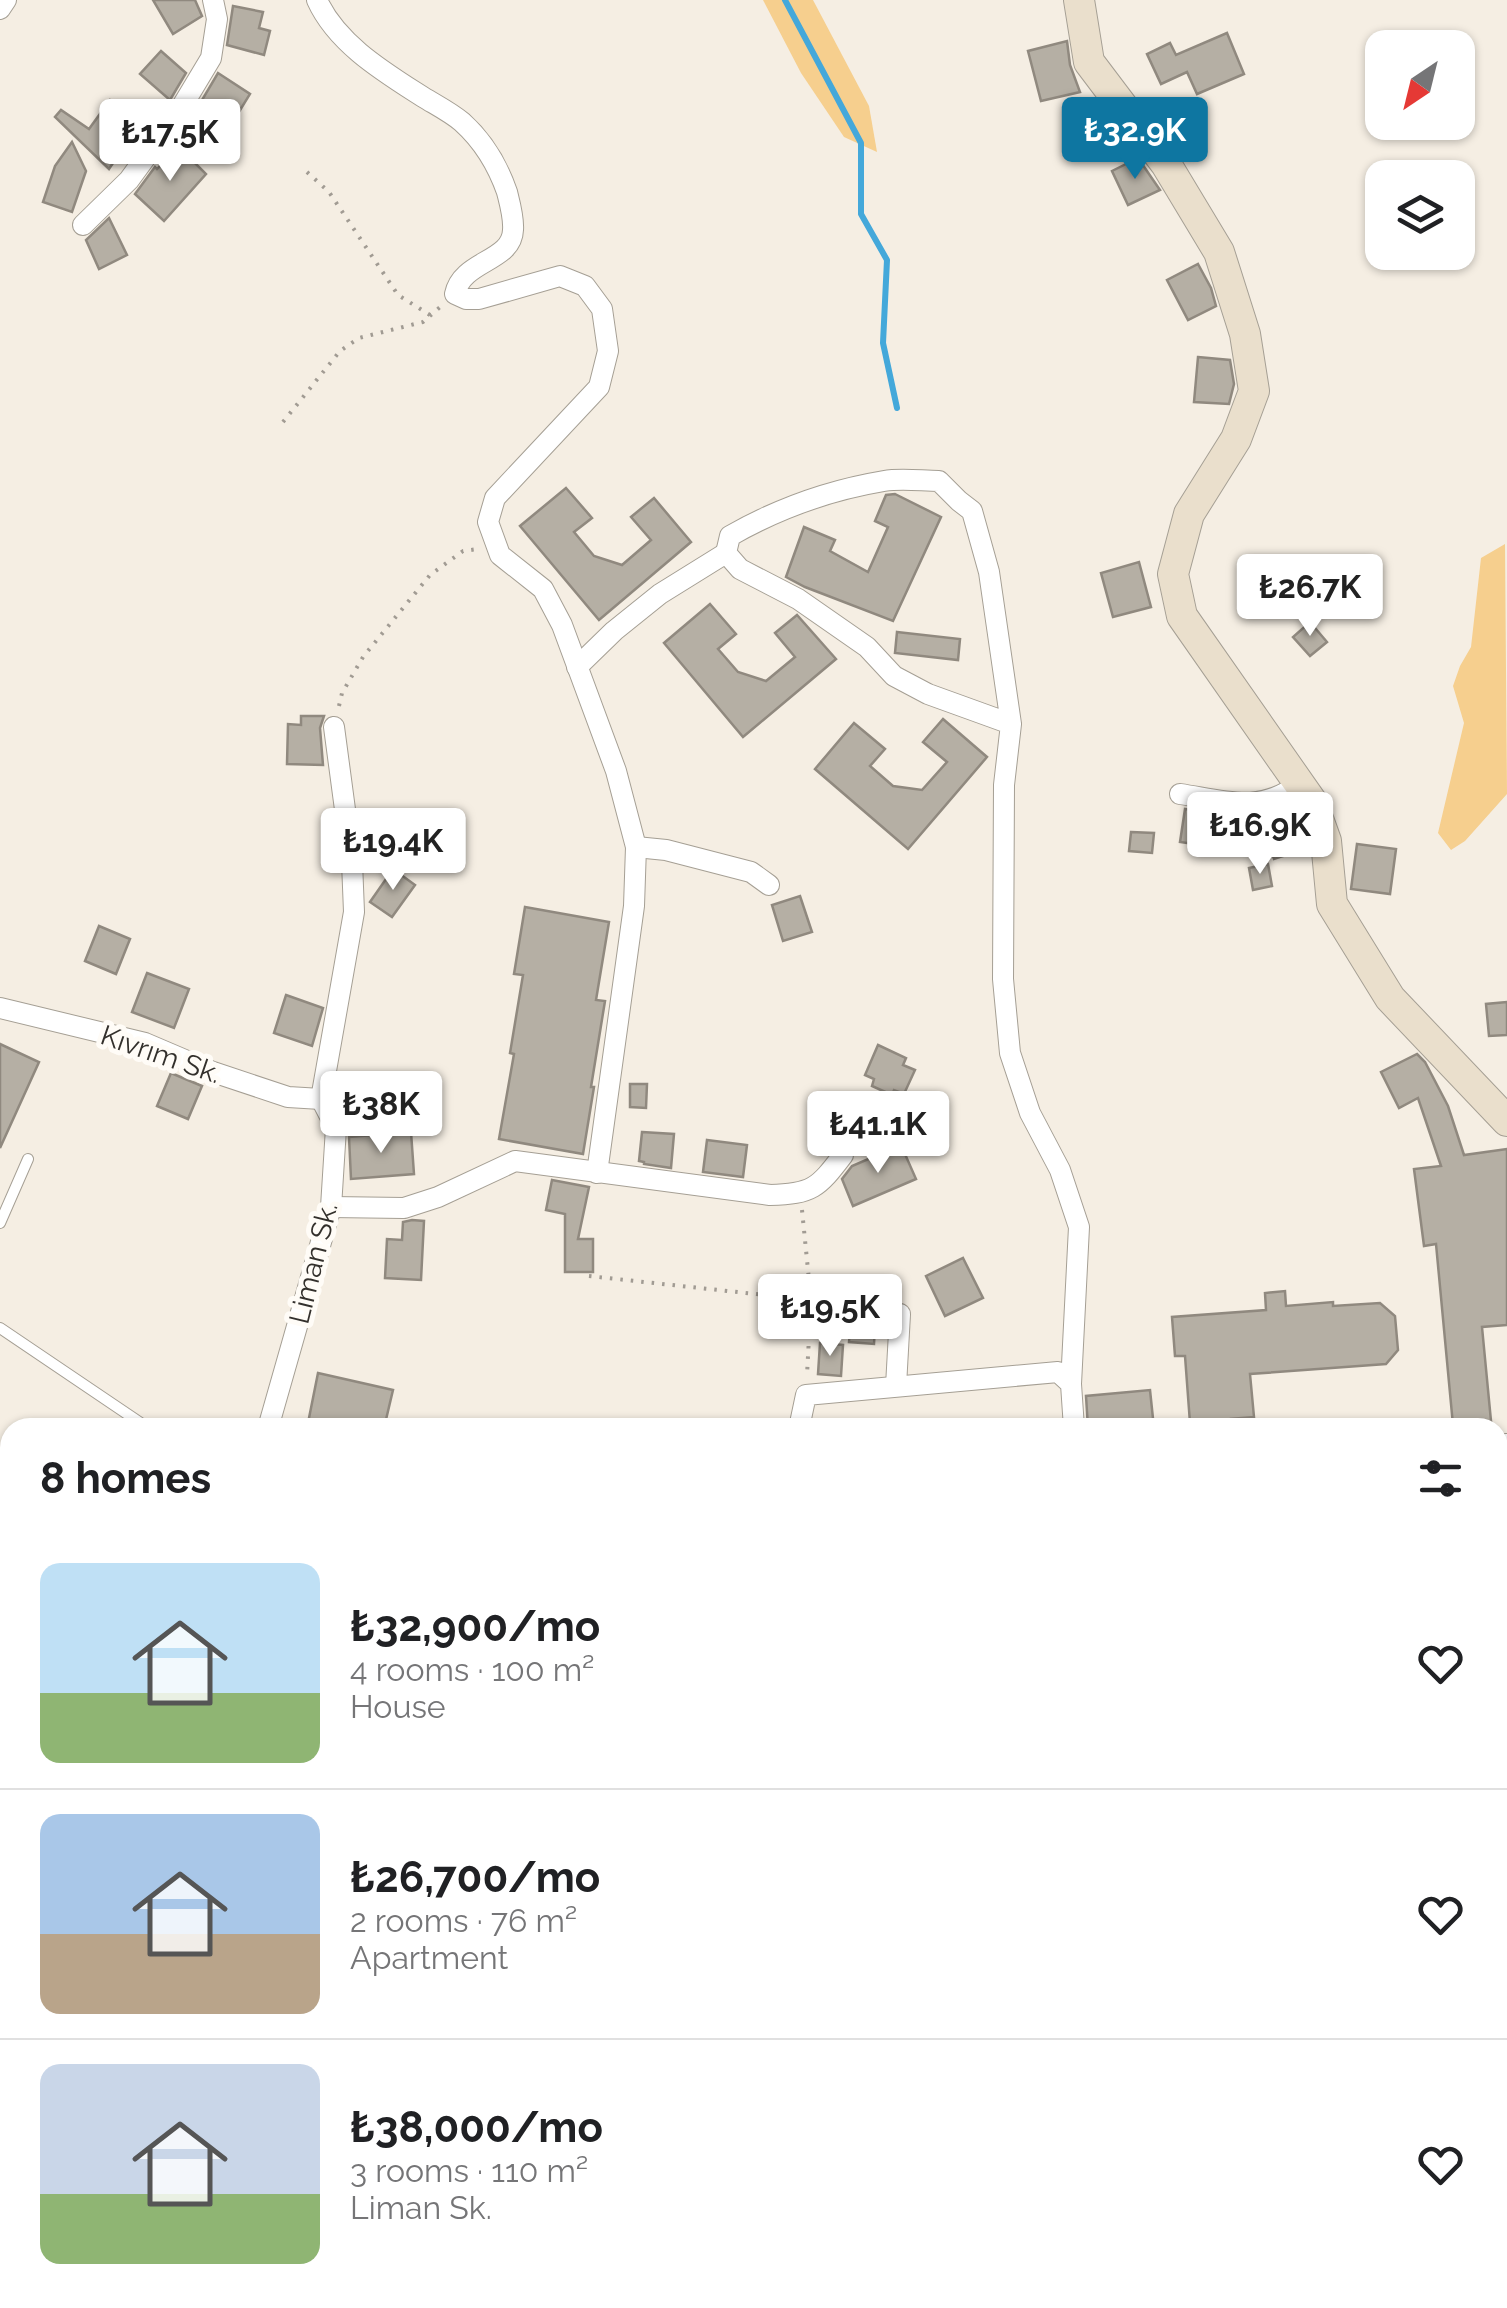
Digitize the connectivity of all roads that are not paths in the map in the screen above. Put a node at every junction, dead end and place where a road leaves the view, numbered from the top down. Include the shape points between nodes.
1 (6, 0) edge
2 (213, 0) edge
3 (317, 0) edge
4 (1079, 0) edge
5 (0, 8) edge
6 (83, 225) dead end
7 (726, 553) junction
8 (577, 667) junction
9 (1012, 724) junction
10 (334, 728) road end
11 (1299, 784) junction
12 (1180, 794) dead end
13 (636, 848) junction
14 (769, 886) dead end
15 (0, 1008) edge
16 (320, 1098) junction
17 (1507, 1121) edge
18 (843, 1155) dead end
19 (28, 1160) dead end
20 (597, 1173) junction
21 (331, 1206) junction
22 (0, 1223) edge
23 (900, 1314) dead end
24 (0, 1328) edge
25 (1071, 1384) junction
26 (896, 1386) junction
27 (133, 1418) edge
28 (271, 1418) edge
29 (801, 1418) edge
30 (1073, 1418) edge

1 - 5 street
2 - 6 street via 211,58 128,180
3 - 8 street via 349,44 462,122 499,168 514,234 504,250 457,282 455,294 479,300 560,276 585,286 602,309 608,351 600,387 495,498 488,522 500,555 543,590
4 - 11 street via 1089,62 1166,164 1219,252 1245,334 1254,391 1236,439 1189,514 1173,574 1182,616
7 - 8 street via 660,594
7 - 9 street via 740,569 854,638 894,676
7 - 9 street via 730,536 817,496 887,480 940,481 972,510
8 - 13 street
9 - 25 street via 1004,785 1003,979 1010,1053 1079,1227
10 - 16 street via 354,912
11 - 12 street via 1257,803
11 - 17 street via 1326,841 1332,904 1390,998
13 - 14 street via 751,872
13 - 20 street
15 - 16 street, Kıvrım Sk. via 145,1043 288,1097
16 - 21 street, Liman Sk. via 336,1128
18 - 20 street via 823,1181 801,1194 770,1196
19 - 22 lane
20 - 21 street via 515,1161 404,1208
21 - 28 street, Liman Sk.
23 - 26 street
24 - 27 lane
25 - 26 street via 1058,1372
25 - 30 street
26 - 29 street via 806,1394

